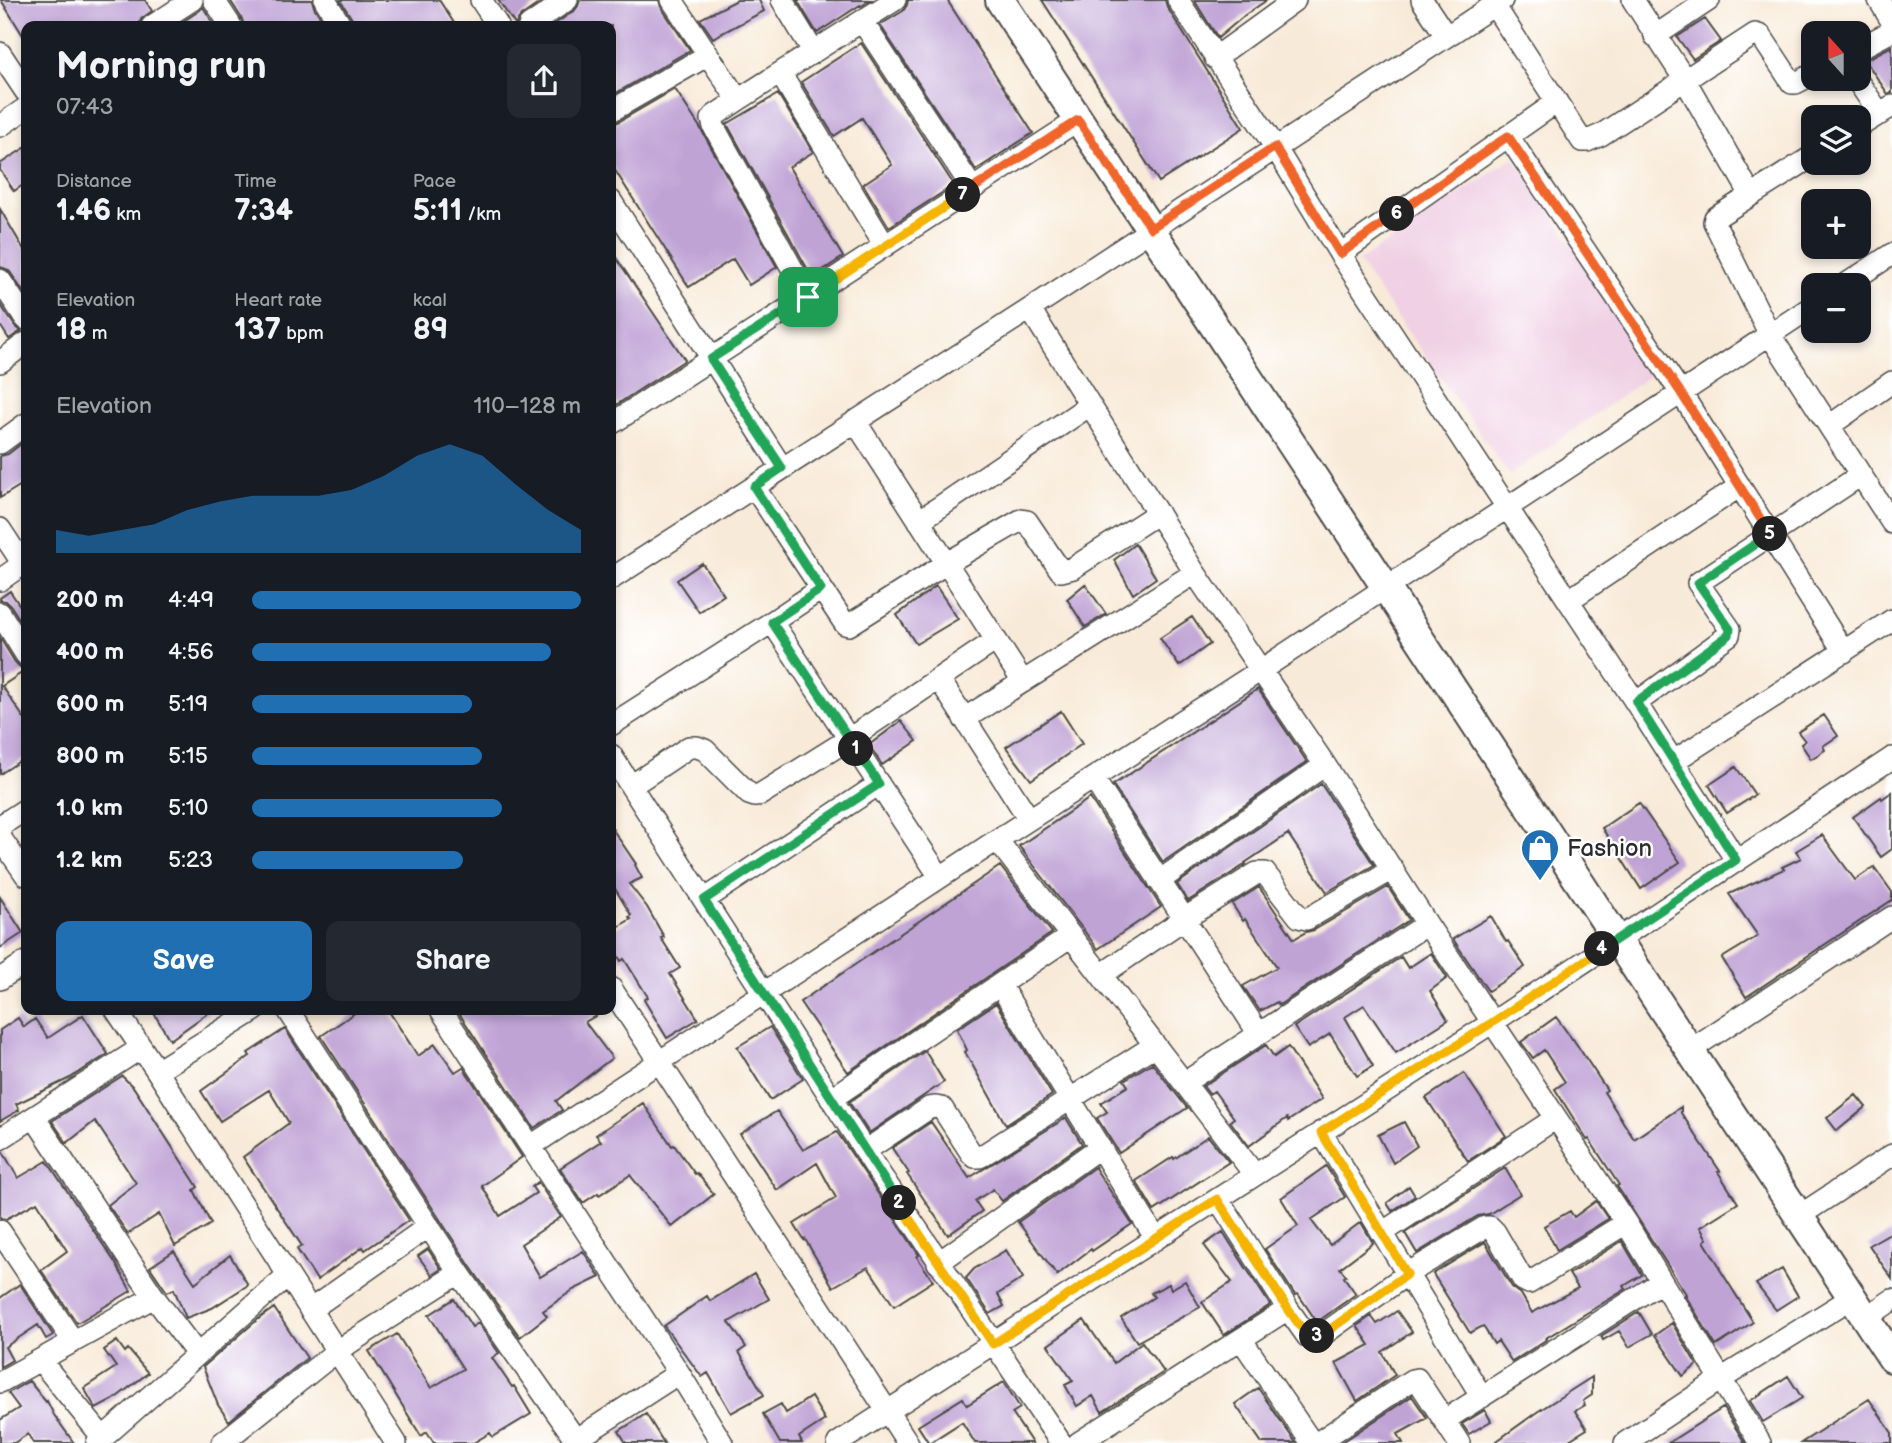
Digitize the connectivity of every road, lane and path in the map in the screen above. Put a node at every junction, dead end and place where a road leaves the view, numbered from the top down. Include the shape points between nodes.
1 (192, 0) edge
2 (214, 0) edge
3 (325, 0) edge
4 (481, 0) edge
5 (567, 0) edge
6 (672, 0) edge
7 (782, 0) edge
8 (895, 0) edge
9 (1000, 0) edge
10 (1178, 0) edge
11 (1295, 0) edge
12 (1422, 0) edge
13 (1633, 0) edge
14 (1709, 0) edge
15 (1879, 0) edge
16 (1498, 3) edge
17 (160, 21) edge
18 (228, 21) edge
19 (338, 21) edge
20 (495, 21) edge
21 (536, 21) edge
22 (862, 21) junction
23 (1892, 22) edge
24 (1892, 31) edge
25 (1656, 36) junction
26 (1446, 37) junction
27 (1871, 43) edge
28 (813, 51) junction
29 (0, 53) edge
30 (708, 55) junction
31 (1214, 58) junction
32 (780, 73) junction
33 (1685, 80) junction
34 (1801, 80) edge
35 (21, 84) edge
36 (1868, 91) edge
37 (738, 100) junction
38 (1557, 102) junction
39 (616, 108) edge
40 (1886, 110) edge
41 (21, 111) edge
42 (1871, 119) edge
43 (1078, 120) junction
44 (0, 125) edge
45 (1508, 136) junction
46 (1275, 147) junction
47 (1801, 164) edge
48 (973, 189) junction
49 (1751, 195) junction
50 (616, 209) edge
51 (1151, 228) junction
52 (885, 247) junction
53 (1340, 254) junction
54 (1892, 254) edge
55 (1863, 273) edge
56 (0, 280) edge
57 (808, 297) junction
58 (1030, 309) junction
59 (21, 312) edge
60 (1801, 314) edge
61 (1770, 335) junction
62 (21, 347) edge
63 (711, 359) junction
64 (0, 362) edge
65 (1892, 382) edge
66 (1681, 393) junction
67 (1090, 405) junction
68 (616, 421) edge
69 (855, 421) junction
70 (1829, 426) junction
71 (21, 428) edge
72 (0, 443) edge
73 (782, 468) junction
74 (1861, 475) junction
75 (1740, 486) junction
76 (754, 487) junction
77 (1507, 507) junction
78 (1158, 513) junction
79 (919, 522) junction
80 (1892, 523) edge
81 (0, 529) edge
82 (1770, 534) junction
83 (21, 558) edge
84 (947, 563) junction
85 (21, 566) edge
86 (1195, 573) junction
87 (616, 576) edge
88 (0, 580) edge
89 (1385, 587) junction
90 (821, 589) junction
91 (1569, 600) junction
92 (0, 613) edge
93 (1892, 621) edge
94 (772, 622) junction
95 (996, 640) junction
96 (21, 647) edge
97 (1844, 652) junction
98 (1261, 670) junction
99 (939, 680) junction
100 (1023, 682) junction
101 (1636, 702) junction
102 (964, 719) junction
103 (616, 722) edge
104 (849, 739) junction
105 (1892, 758) edge
106 (1674, 761) junction
107 (616, 763) edge
108 (1325, 765) junction
109 (1093, 778) junction
110 (879, 784) junction
111 (631, 786) junction
112 (21, 811) edge
113 (1029, 819) junction
114 (0, 826) edge
115 (0, 837) edge
116 (997, 840) junction
117 (1736, 860) junction
118 (21, 868) edge
119 (1393, 869) junction
120 (940, 877) junction
121 (1159, 881) junction
122 (704, 900) junction
123 (1892, 917) edge
124 (1184, 919) junction
125 (1427, 924) junction
126 (1071, 936) junction
127 (1617, 939) junction
128 (21, 965) edge
129 (1101, 975) junction
130 (0, 979) edge
131 (1000, 985) junction
132 (764, 992) junction
133 (616, 996) edge
134 (119, 1015) edge
135 (247, 1015) edge
136 (291, 1015) edge
137 (444, 1015) edge
138 (1493, 1022) junction
139 (1259, 1034) junction
140 (1155, 1045) junction
141 (141, 1048) junction
142 (1690, 1050) junction
143 (659, 1062) junction
144 (157, 1071) junction
145 (1184, 1083) junction
146 (831, 1099) junction
147 (1070, 1099) junction
148 (34, 1117) junction
149 (1556, 1118) junction
150 (1321, 1132) junction
151 (0, 1139) edge
152 (531, 1146) junction
153 (1100, 1147) junction
154 (865, 1152) junction
155 (1892, 1155) edge
156 (1255, 1175) junction
157 (1217, 1199) junction
158 (1799, 1216) junction
159 (1626, 1223) junction
160 (429, 1226) junction
161 (0, 1231) edge
162 (1382, 1233) junction
163 (1156, 1238) junction
164 (938, 1263) junction
165 (459, 1273) junction
166 (1407, 1274) junction
167 (288, 1275) junction
168 (1661, 1282) junction
169 (154, 1297) junction
170 (1892, 1300) edge
171 (1859, 1308) junction
172 (1288, 1309) junction
173 (310, 1310) junction
174 (1241, 1339) junction
175 (74, 1341) junction
176 (993, 1344) junction
177 (337, 1351) junction
178 (197, 1354) junction
179 (1892, 1357) edge
180 (40, 1360) junction
181 (678, 1373) junction
182 (1721, 1379) junction
183 (0, 1382) edge
184 (1482, 1397) junction
185 (887, 1412) junction
186 (1445, 1420) junction
187 (236, 1439) edge
188 (100, 1440) edge
189 (574, 1441) edge
190 (396, 1443) edge
191 (722, 1443) edge
192 (838, 1443) edge
193 (908, 1443) edge
194 (1061, 1443) edge
195 (1078, 1443) edge
196 (1315, 1443) edge
197 (1459, 1443) edge
198 (1625, 1443) edge
199 (1760, 1443) edge

1 - 17 street
2 - 18 street
3 - 19 street
4 - 20 street
5 - 21 street
6 - 30 street
7 - 28 street
8 - 22 street
9 - 43 street
10 - 31 street
11 - 31 street
12 - 26 street
13 - 25 street
14 - 25 street
15 - 23 street
16 - 26 street
16 - 38 street
22 - 28 street
22 - 48 street
24 - 27 street
25 - 33 street
26 - 46 street
28 - 32 street
29 - 35 street
30 - 37 street
30 - 39 street
31 - 46 street
32 - 37 street
32 - 52 street
33 - 34 street via 1755,34 1761,36 1792,83
33 - 38 street via 1587,141 1582,141
33 - 49 street
36 - 40 street
37 - 57 street via 712,122
38 - 45 street
40 - 42 street
41 - 44 street
43 - 48 street
43 - 51 street
45 - 53 street
45 - 66 street
46 - 51 street
46 - 53 street
47 - 49 street
48 - 52 street
49 - 61 street via 1714,222
50 - 63 street
51 - 58 street
51 - 89 street
52 - 57 street
53 - 77 street
54 - 55 street
56 - 59 street
57 - 63 street
58 - 67 street
58 - 69 street
60 - 61 street
61 - 66 street
61 - 70 street
62 - 64 street
63 - 68 street
63 - 73 street
65 - 70 street
66 - 75 street
66 - 77 street
67 - 78 street
67 - 79 street
69 - 73 street
69 - 79 street
70 - 74 street
71 - 72 street
73 - 76 street
74 - 80 street
74 - 82 street
75 - 82 street
75 - 91 street
76 - 87 street
76 - 90 street
77 - 89 street
77 - 91 street
78 - 84 street via 1066,570 1058,567 1024,520
78 - 86 street
79 - 84 street
81 - 83 street
82 - 97 street
82 - 101 street via 1698,583 1730,629 1729,635
84 - 90 street via 849,625
84 - 95 street
85 - 88 street
86 - 98 street
86 - 100 street
89 - 98 street
89 - 127 street
90 - 94 street
91 - 101 street
92 - 96 street
93 - 97 street
94 - 103 street
94 - 104 street
95 - 99 street
95 - 100 street
97 - 106 street
98 - 108 street
98 - 109 street
99 - 102 street
99 - 104 street
100 - 102 street
101 - 106 street
102 - 113 street
104 - 110 street
104 - 111 street via 755,796 697,747 689,747
105 - 117 street
106 - 117 street
107 - 111 street
108 - 119 street
108 - 121 street
109 - 113 street
109 - 121 street
110 - 120 street
110 - 122 street
111 - 122 street
112 - 114 street
113 - 116 street
115 - 118 street
116 - 120 street
116 - 126 street
117 - 127 street
119 - 124 street via 1307,919 1299,917 1261,872
119 - 125 street
120 - 132 street
121 - 124 street
122 - 132 street
123 - 142 street
124 - 129 street
124 - 139 street
125 - 138 street
125 - 139 street
126 - 129 street
126 - 131 street
127 - 138 street
127 - 142 street
128 - 130 street
129 - 140 street
131 - 146 street
131 - 147 street
132 - 143 street
132 - 146 street
133 - 143 street
134 - 141 street
135 - 144 street
136 - 160 street
137 - 152 street
138 - 149 street
138 - 150 street
139 - 145 street
140 - 145 street
140 - 147 street
141 - 144 street
141 - 148 street
142 - 158 street
143 - 152 street
143 - 185 street
144 - 167 street
145 - 156 street
146 - 154 street
147 - 153 street
147 - 154 street via 980,1157 971,1153 942,1108 936,1107
148 - 151 street
148 - 169 street
149 - 159 street
149 - 162 street
150 - 156 street
150 - 162 street
152 - 181 street
153 - 163 street
153 - 164 street
154 - 164 street
155 - 158 street
156 - 157 street
157 - 163 street
157 - 172 street
158 - 171 street
159 - 166 street via 1529,1283 1490,1227
159 - 168 street
160 - 165 street
160 - 173 street
161 - 175 street
162 - 166 street
163 - 176 street
164 - 176 street
165 - 177 street
165 - 189 street
166 - 172 street via 1316,1337 1307,1336
166 - 184 street
167 - 173 street
167 - 178 street
168 - 182 street
168 - 184 street
169 - 175 street
169 - 178 street
170 - 171 street
171 - 179 street
171 - 182 street
172 - 174 street
173 - 177 street
174 - 195 street
174 - 196 street
175 - 180 street
176 - 185 street
176 - 194 street
177 - 187 street
177 - 190 street
178 - 188 street
180 - 183 street
180 - 188 street
181 - 189 street
181 - 191 street
182 - 198 street
182 - 199 street
184 - 186 street
185 - 192 street
185 - 193 street
186 - 196 street via 1417,1379
186 - 197 street

